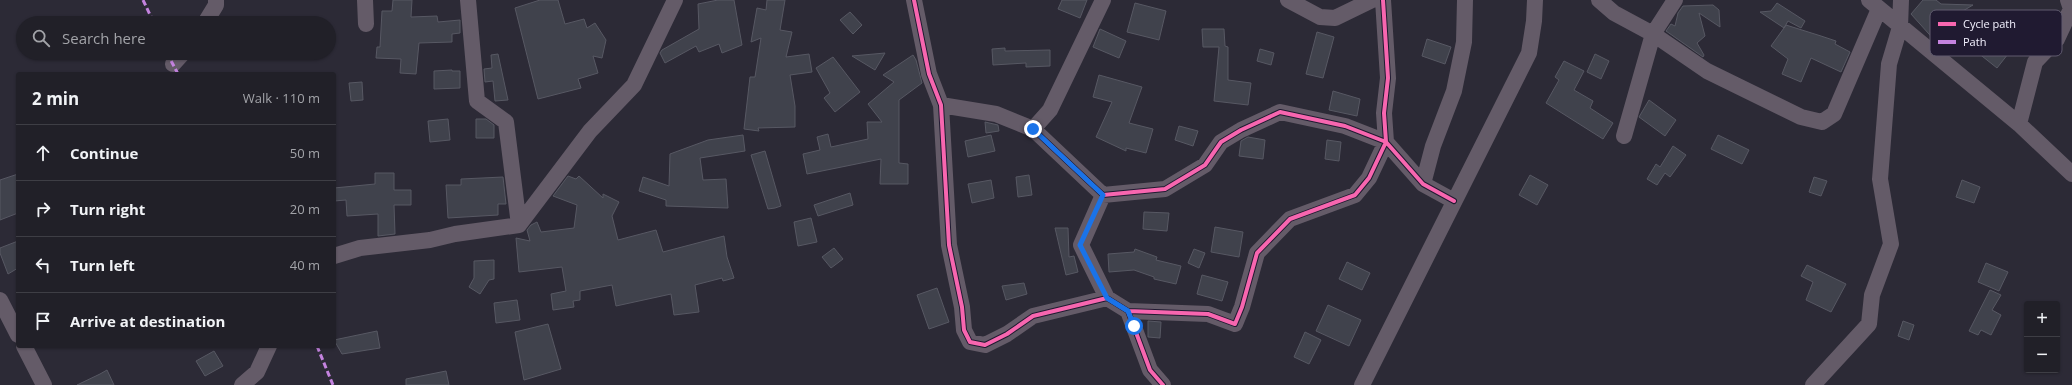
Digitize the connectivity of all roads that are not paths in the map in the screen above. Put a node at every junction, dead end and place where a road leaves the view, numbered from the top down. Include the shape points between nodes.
1 (216, 0) edge
2 (365, 0) edge
3 (468, 0) edge
4 (675, 0) edge
5 (914, 0) edge
6 (1103, 0) edge
7 (1288, 0) edge
8 (1372, 0) edge
9 (1383, 0) edge
10 (1464, 0) edge
11 (1535, 0) edge
12 (1599, 0) edge
13 (1675, 0) edge
14 (1901, 0) edge
15 (2068, 0) edge
16 (1874, 4) edge
17 (209, 16) edge
18 (366, 24) dead end
19 (1900, 27) junction
20 (2062, 27) edge
21 (1653, 34) junction
22 (1930, 51) edge
23 (1936, 56) edge
24 (2040, 56) edge
25 (942, 105) junction
26 (2019, 124) junction
27 (1033, 129) junction
28 (1624, 136) dead end
29 (1386, 142) junction
30 (2072, 174) edge
31 (1423, 184) junction
32 (1103, 195) junction
33 (1454, 202) junction
34 (519, 225) junction
35 (336, 255) edge
36 (1107, 298) junction
37 (0, 300) edge
38 (1128, 311) junction
39 (16, 331) edge
40 (25, 348) edge
41 (268, 348) edge
42 (44, 385) edge
43 (242, 385) edge
44 (1163, 385) edge
45 (1362, 385) edge
46 (1813, 385) edge

1 - 17 street
2 - 18 street
3 - 34 street via 476,100 506,122
4 - 34 street via 634,85 590,131
5 - 25 street via 929,74
6 - 27 street via 1050,110
7 - 8 street via 1320,17 1335,18
9 - 29 street via 1388,78 1384,113
10 - 31 street via 1464,42 1454,91 1433,146
11 - 33 street via 1529,53
12 - 21 street via 1614,13
13 - 21 street
14 - 19 street
15 - 20 street via 2071,9
16 - 19 street
16 - 21 street via 1834,114 1822,122 1801,117 1707,71
19 - 22 street
19 - 46 street via 1889,64 1880,179 1891,244 1872,295 1869,324
21 - 28 street
23 - 26 street
24 - 26 street via 2035,62
25 - 27 street via 996,114
25 - 36 street via 949,245 962,307 964,330 970,342 985,345 1033,316
26 - 30 street
27 - 32 street
29 - 31 street
29 - 32 street via 1345,126 1280,112 1221,142 1205,164 1165,190
29 - 38 street via 1369,178 1355,195 1290,219 1257,253 1235,324 1208,314
31 - 33 street
32 - 36 street via 1080,245
33 - 45 street
34 - 35 street via 430,240 360,248
36 - 38 street
37 - 39 street
38 - 44 street via 1150,370
40 - 42 street
41 - 43 street via 256,372

